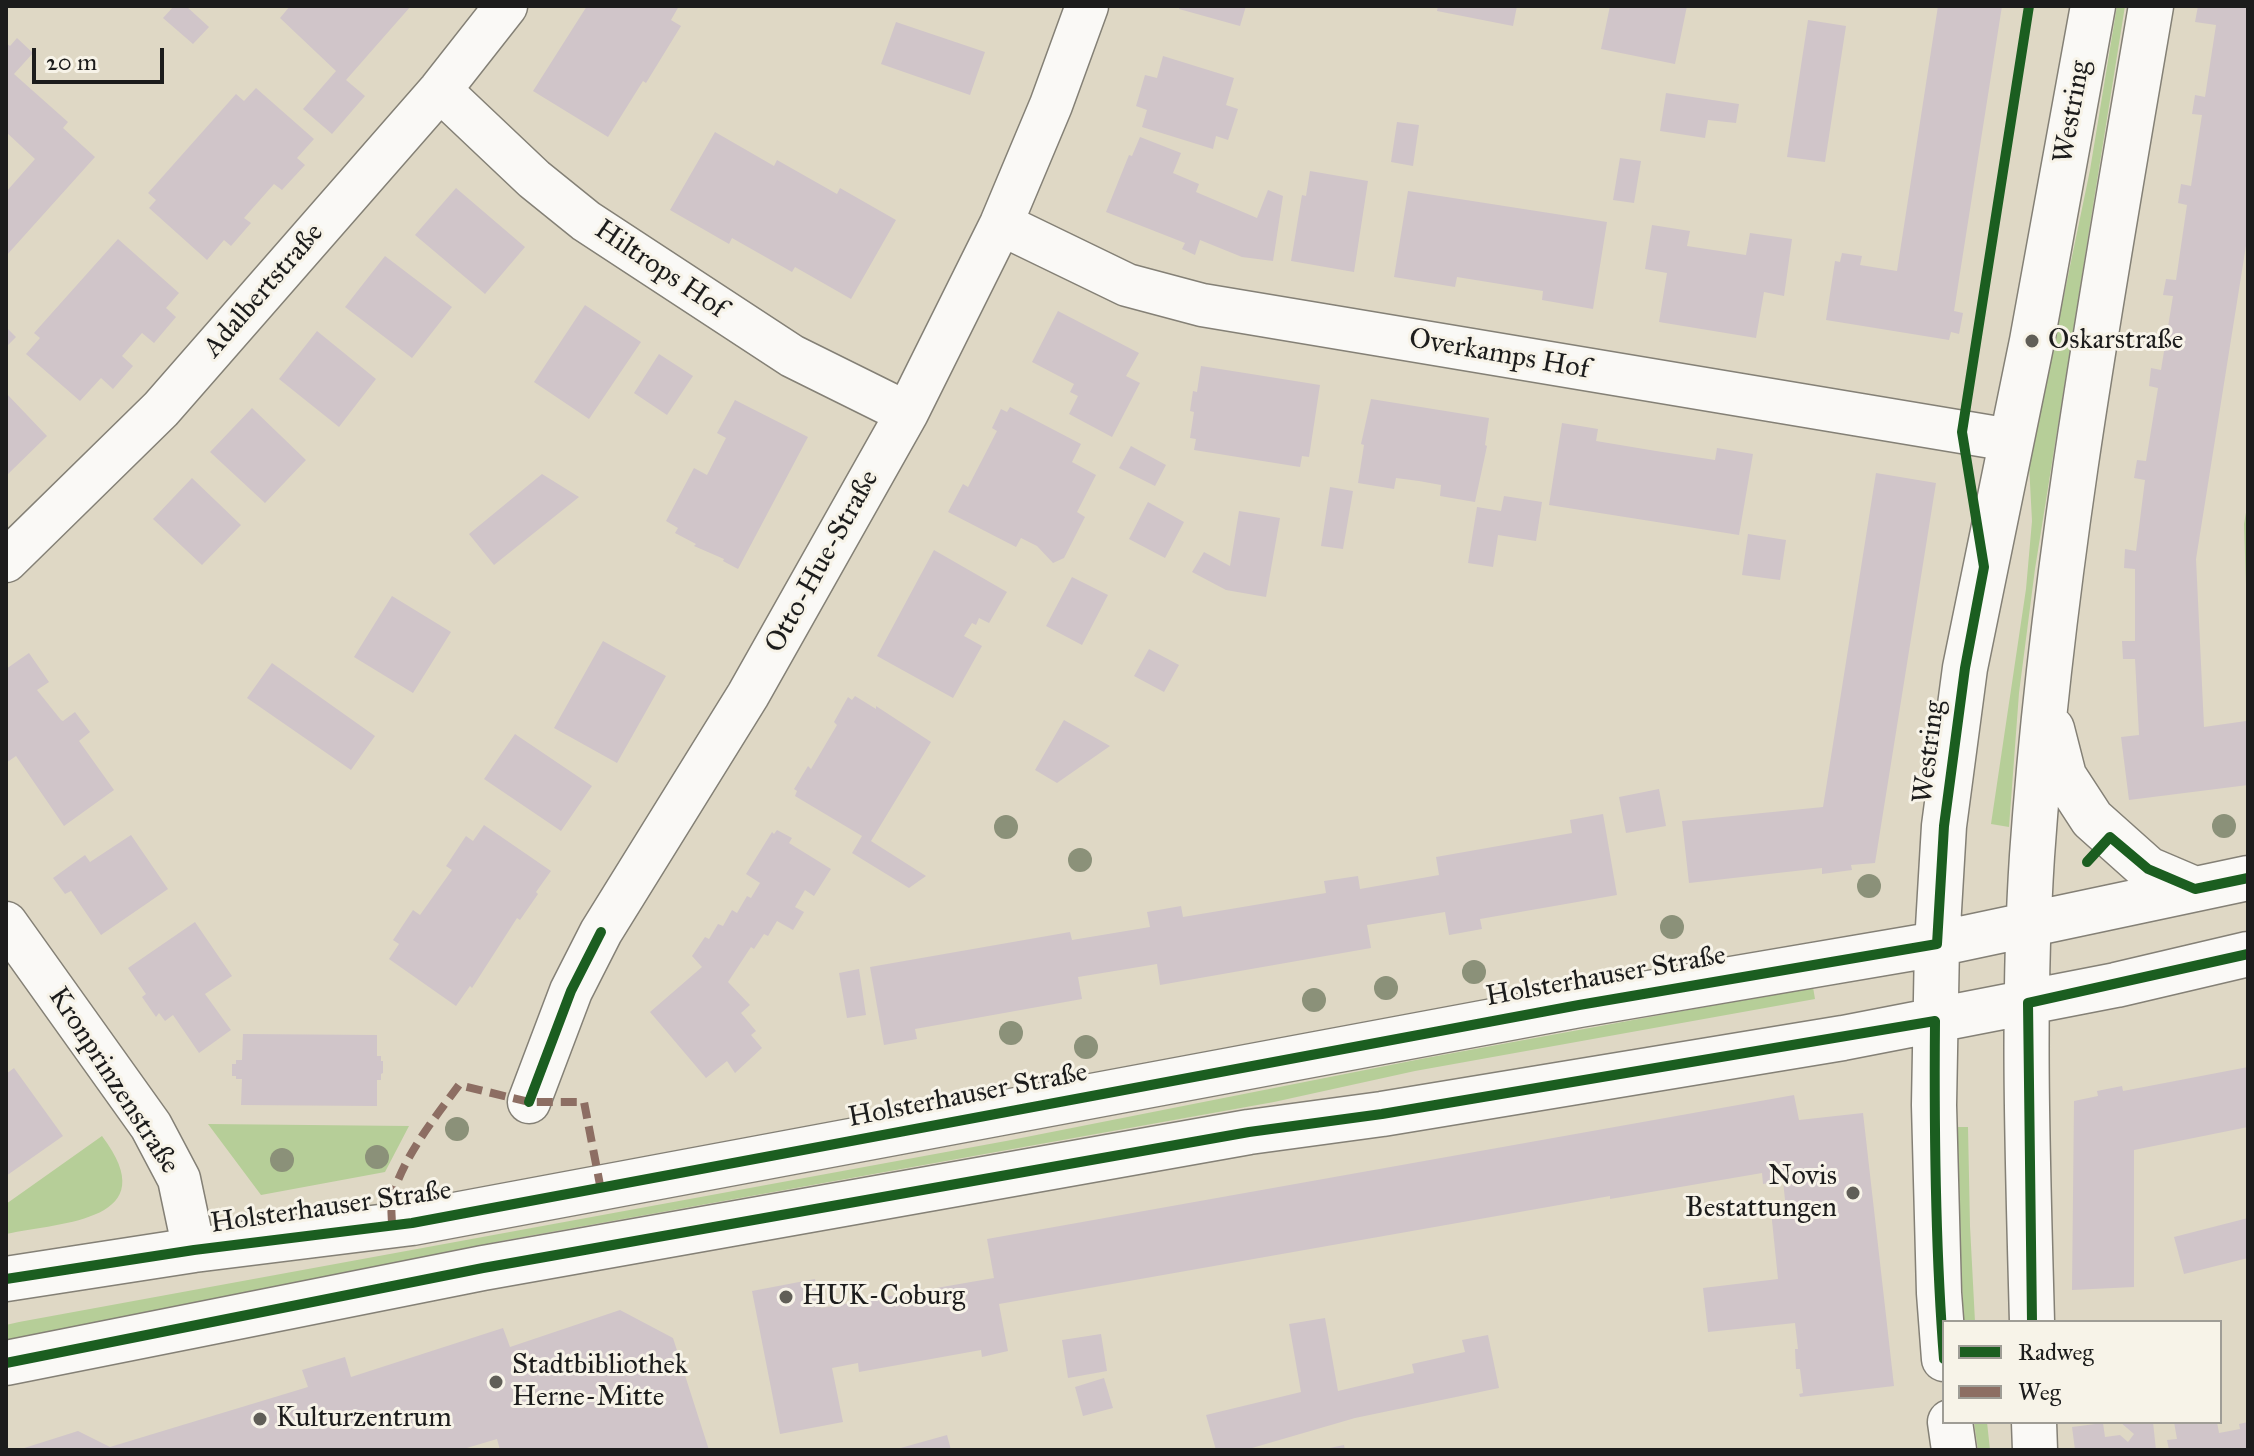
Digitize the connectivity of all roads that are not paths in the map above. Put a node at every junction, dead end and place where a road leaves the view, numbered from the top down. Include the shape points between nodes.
1 (506, 6) edge
2 (1087, 6) edge
3 (2093, 6) edge
4 (2151, 6) edge
5 (440, 90) junction
6 (1001, 224) junction
7 (907, 413) junction
8 (2010, 440) junction
9 (6, 561) edge
10 (2045, 704) junction
11 (2248, 878) edge
12 (2195, 889) junction
13 (6, 923) edge
14 (2030, 926) junction
15 (1937, 944) junction
16 (2248, 954) edge
17 (2028, 1003) junction
18 (1935, 1021) junction
19 (529, 1102) dead end
20 (194, 1250) junction
21 (6, 1279) edge
22 (1942, 1320) edge
23 (2032, 1320) edge
24 (6, 1363) edge
25 (1950, 1424) edge
26 (2034, 1424) edge
27 (1954, 1450) edge
28 (2035, 1450) edge

1 - 5 street, Adalbertstraße
2 - 6 street, Otto-Hue-Straße
3 - 8 main road, Westring
4 - 10 main road via 2077,443
5 - 7 street, Hiltrops Hof via 586,221 792,356
5 - 9 street, Adalbertstraße via 161,409
6 - 7 street, Otto-Hue-Straße
6 - 8 street, Overkamps Hof via 1127,285 1202,305
7 - 19 street, Otto-Hue-Straße via 748,695 601,932 571,991
8 - 15 main road, Westring via 1965,668 1944,826
10 - 12 main road via 2064,776 2092,819 2148,869
10 - 14 main road
11 - 12 main road, Holsterhauser Straße
12 - 14 main road, Holsterhauser Straße
13 - 20 street, Kronprinzenstraße via 151,1126 179,1179
14 - 15 main road, Holsterhauser Straße
14 - 17 main road
15 - 18 main road, Westring
15 - 20 main road, Holsterhauser Straße via 1534,1013 412,1223
16 - 17 main road
17 - 18 main road
17 - 23 main road
18 - 22 main road, Westring
18 - 24 main road via 1233,1134 483,1268
20 - 21 main road, Holsterhauser Straße
25 - 27 main road
26 - 28 main road

